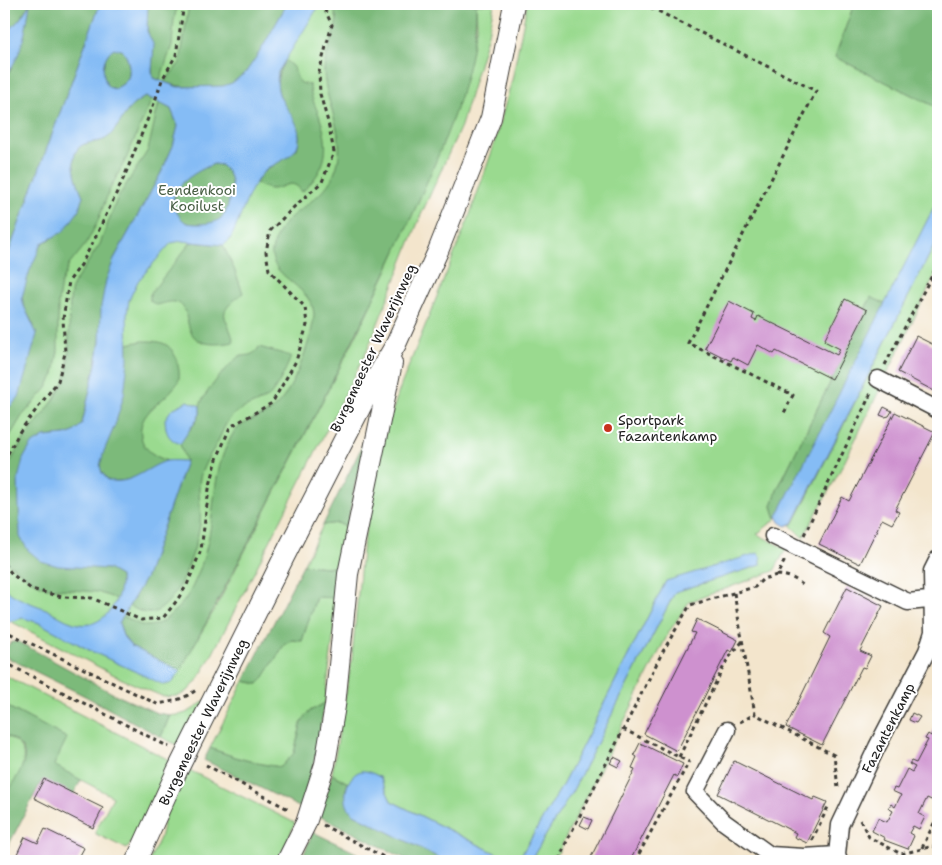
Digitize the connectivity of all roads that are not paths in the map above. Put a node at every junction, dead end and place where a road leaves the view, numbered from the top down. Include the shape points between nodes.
1 (514, 4) edge
2 (396, 344) junction
3 (878, 378) road end
4 (938, 410) edge
5 (773, 536) dead end
6 (938, 559) edge
7 (935, 600) edge
8 (727, 730) dead end
9 (838, 858) edge
10 (136, 861) edge
11 (287, 861) edge

1 - 2 street, Burgemeester Waverijnweg via 491,118 438,252
2 - 10 street, Burgemeester Waverijnweg via 280,566 177,771
2 - 11 street, Burgemeester Waverijnweg via 348,574 336,706 325,764 306,823
3 - 4 street
5 - 7 street via 908,602
6 - 7 street, Fazantenkamp via 932,571
7 - 9 street, Fazantenkamp via 933,632 927,651 845,812 840,825
8 - 9 street, Fazantenkamp via 695,792 724,822 770,855

